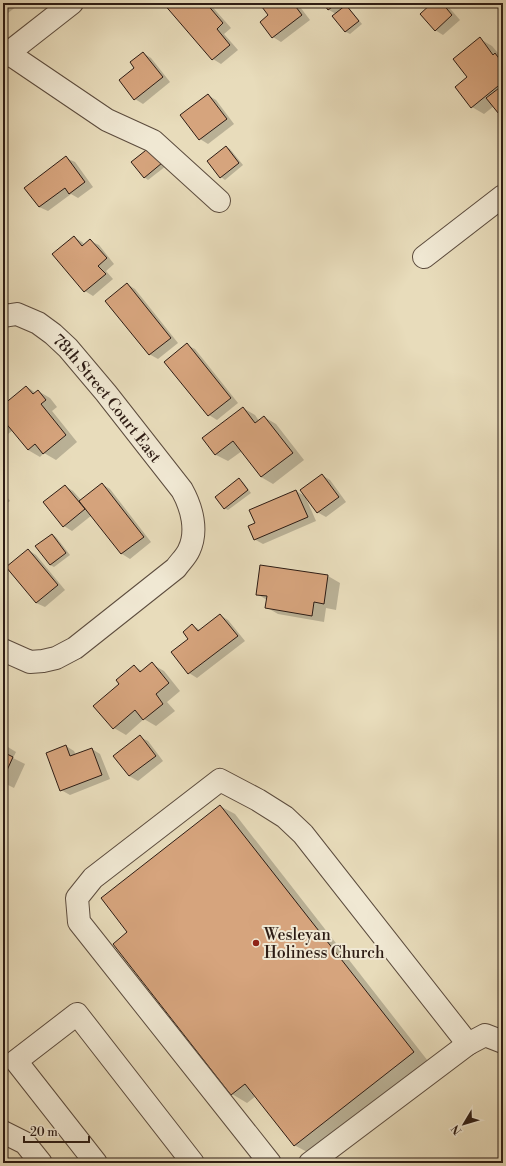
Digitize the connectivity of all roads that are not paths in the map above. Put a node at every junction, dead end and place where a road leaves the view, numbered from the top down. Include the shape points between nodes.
1 (72, 3) edge
2 (6, 55) edge
3 (503, 196) edge
4 (219, 201) dead end
5 (424, 257) dead end
6 (3, 316) edge
7 (12, 654) edge
8 (503, 1042) edge
9 (468, 1044) junction
10 (3, 1132) edge
11 (41, 1163) edge
12 (96, 1163) edge
13 (194, 1163) edge
14 (270, 1163) edge
15 (310, 1163) edge

1 - 2 street
2 - 4 street via 107,120 153,142
3 - 5 street
6 - 7 street, 78th Street Court East via 17,314 38,322 68,348 182,490 188,501 194,527 188,552 176,568 75,648 56,658 43,661 30,662
8 - 9 street via 485,1035
9 - 14 street via 303,834 285,817 220,780 93,878 77,898 79,922
9 - 15 street
10 - 11 street via 25,1143
12 - 13 street via 16,1061 77,1014

